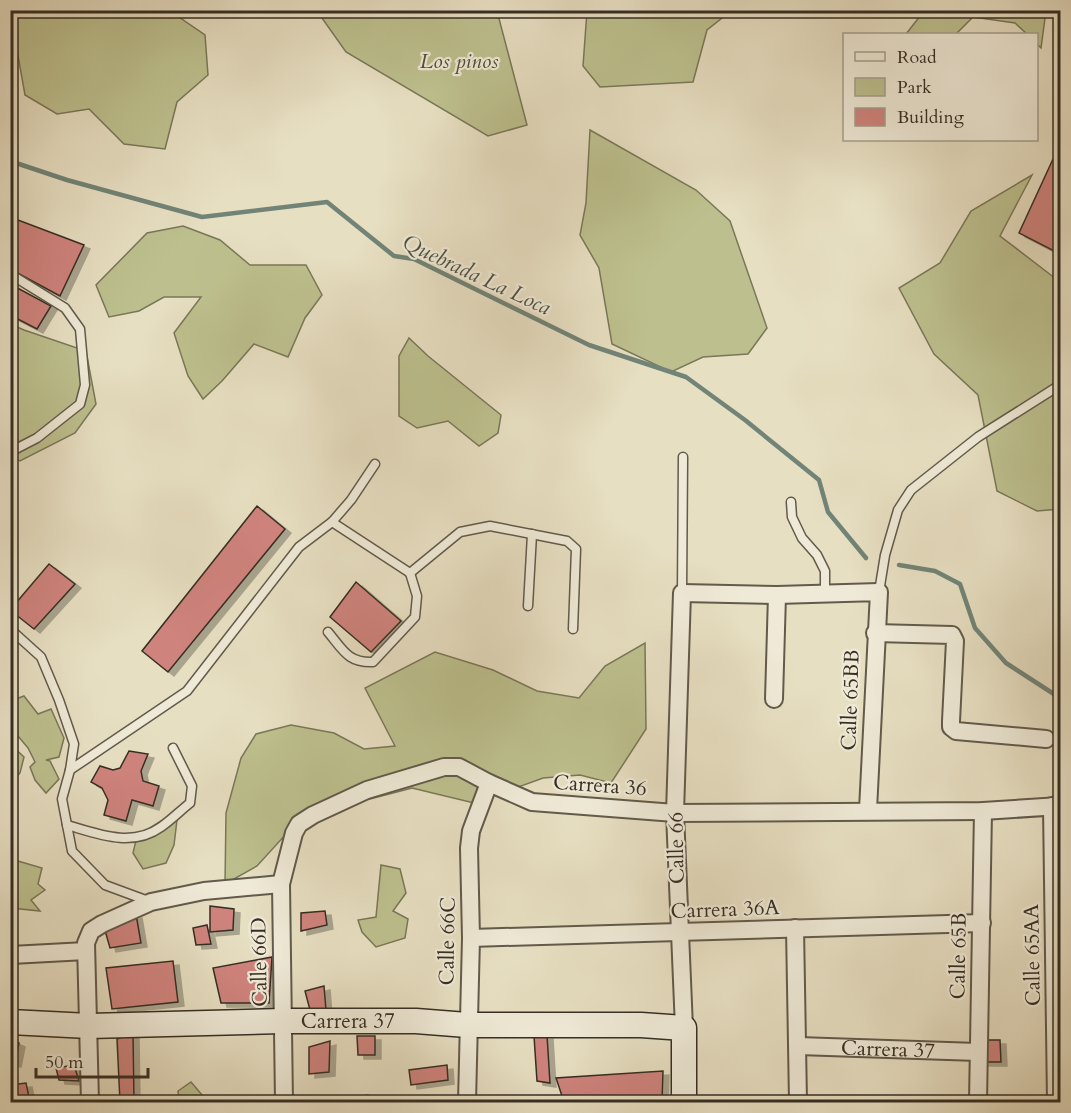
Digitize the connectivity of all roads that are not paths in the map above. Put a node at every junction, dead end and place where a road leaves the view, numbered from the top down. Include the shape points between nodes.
1 (10, 274) edge
2 (1060, 385) edge
3 (10, 452) edge
4 (682, 457) dead end
5 (375, 464) dead end
6 (791, 502) dead end
7 (332, 522) junction
8 (532, 534) junction
9 (410, 573) junction
10 (879, 592) junction
11 (682, 593) junction
12 (825, 594) junction
13 (777, 595) junction
14 (528, 606) dead end
15 (10, 629) edge
16 (573, 629) dead end
17 (328, 632) dead end
18 (875, 633) junction
19 (774, 699) dead end
20 (1046, 739) dead end
21 (173, 748) dead end
22 (70, 770) junction
23 (489, 783) junction
24 (1056, 806) edge
25 (868, 810) junction
26 (983, 811) junction
27 (675, 813) junction
28 (299, 824) joint
29 (67, 825) junction
30 (281, 884) junction
31 (151, 902) junction
32 (981, 923) junction
33 (795, 928) junction
34 (678, 934) junction
35 (471, 938) junction
36 (86, 951) junction
37 (11, 955) edge
38 (282, 1021) junction
39 (10, 1022) edge
40 (468, 1025) junction
41 (88, 1026) junction
42 (1058, 1026) edge
43 (684, 1029) junction
44 (798, 1046) junction
45 (978, 1052) junction
46 (90, 1102) edge
47 (284, 1102) edge
48 (467, 1102) edge
49 (684, 1102) edge
50 (798, 1102) edge
51 (978, 1102) edge
52 (1056, 1102) edge

1 - 3 lane via 65,308 80,329 84,385 80,404 37,438
2 - 10 lane via 978,437 911,490 898,510
4 - 11 lane
5 - 7 lane
6 - 12 lane via 792,517 802,538 825,571
7 - 9 lane
7 - 22 lane via 299,547 187,691
8 - 9 lane via 490,526 460,532
8 - 14 lane
8 - 16 lane via 567,541 576,549
9 - 17 lane via 417,596 415,617 373,662 360,663 350,658
10 - 12 street
10 - 18 street, Calle 65BB
11 - 13 street
11 - 27 street, Calle 66
12 - 13 street
13 - 19 street
15 - 22 lane via 40,657 59,700 74,744
18 - 20 street via 952,635 955,641 951,727
18 - 25 street, Calle 65BB
21 - 29 lane via 192,786 190,803 159,829 129,840
22 - 29 lane via 62,799
23 - 27 street, Carrera 36 via 532,802
23 - 28 street, Carrera 36 via 459,767 444,767 367,790
23 - 35 street, Calle 66C via 470,839
24 - 26 street, Carrera 36
24 - 42 street, Calle 65AA
25 - 26 street, Carrera 36
25 - 27 street, Carrera 36
26 - 32 street, Calle 65B
27 - 34 street, Calle 66
28 - 30 street, Calle 66D
29 - 31 lane via 72,851 105,885
30 - 31 street via 204,891
30 - 38 street, Calle 66D
31 - 36 street via 91,931
32 - 33 street, Carrera 36A
32 - 45 street, Calle 65B
33 - 34 street, Carrera 36A
33 - 44 street
34 - 35 street, Carrera 36A
34 - 43 street, Calle 66
35 - 40 street, Calle 66C
36 - 37 street
36 - 41 street
38 - 40 street, Carrera 37
38 - 41 street, Carrera 37
38 - 47 street, Calle 66D
39 - 41 street, Carrera 37
40 - 43 street, Carrera 37 via 641,1025
40 - 48 street, Calle 66C
41 - 46 street
42 - 52 street, Calle 65AA
43 - 49 street, Calle 66
44 - 45 street, Carrera 37
44 - 50 street
45 - 51 street, Calle 65B

